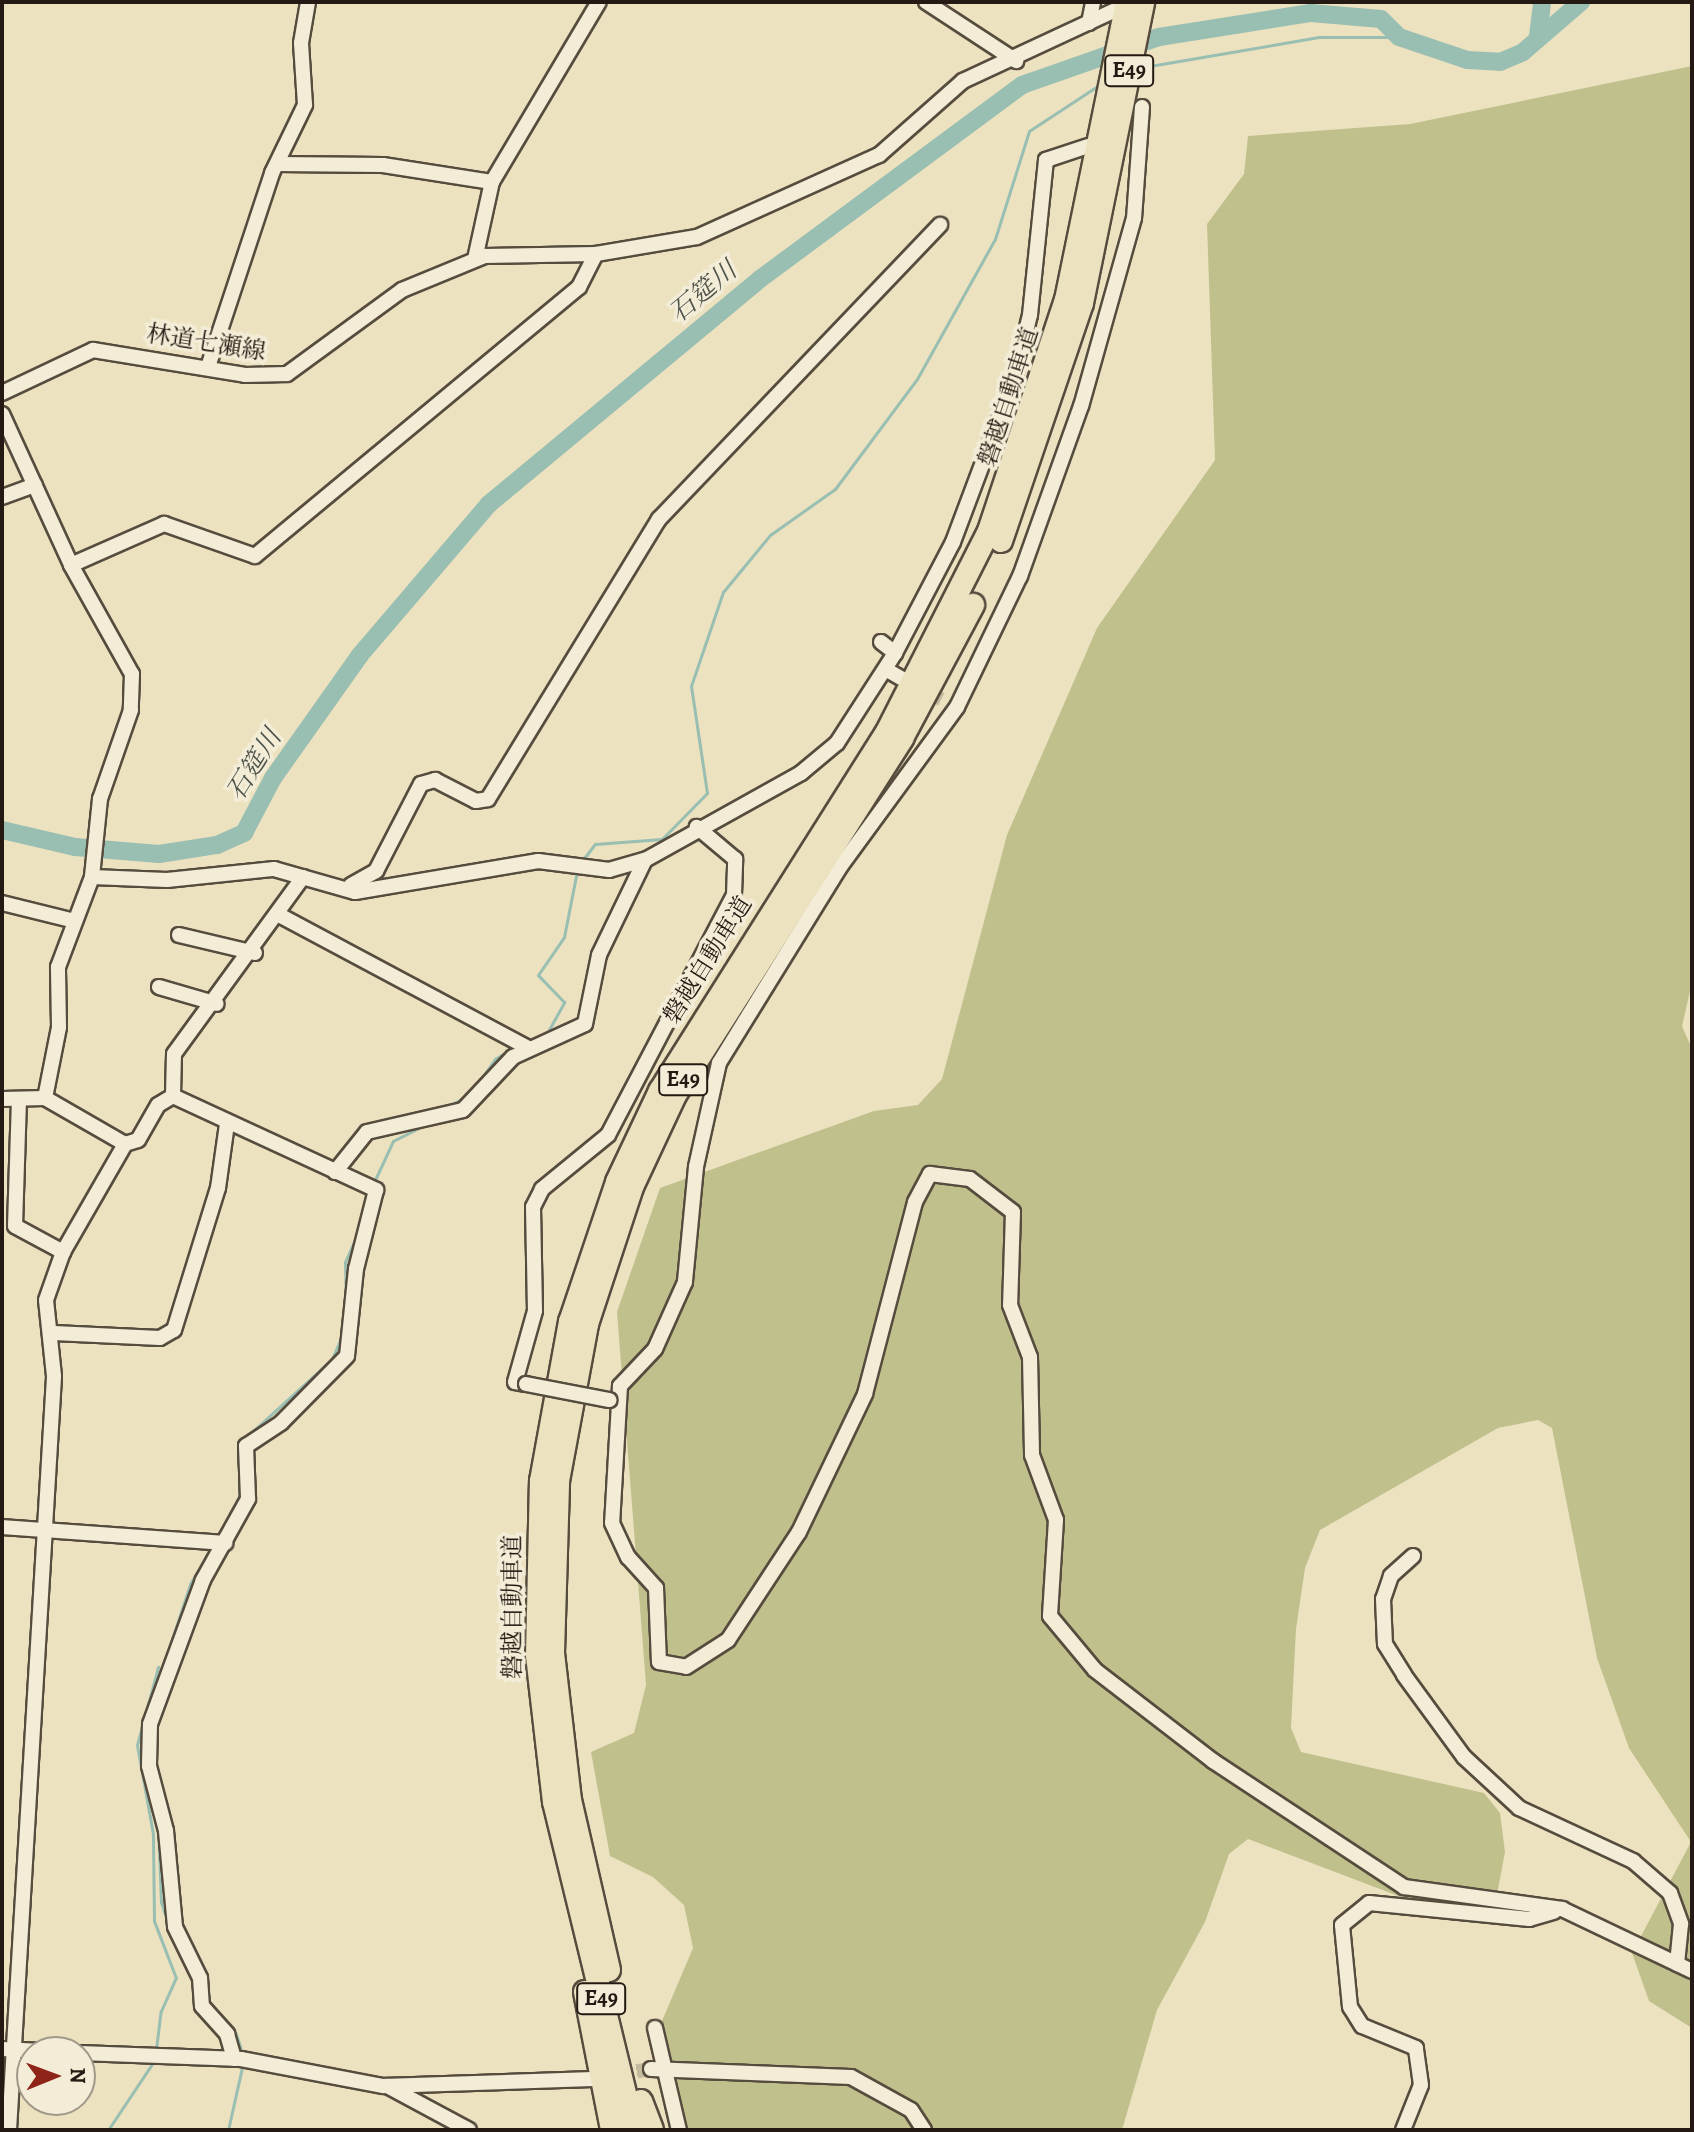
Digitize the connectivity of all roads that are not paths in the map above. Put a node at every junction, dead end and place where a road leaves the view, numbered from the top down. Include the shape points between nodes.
1 (308, 2) edge
2 (599, 2) edge
3 (926, 2) edge
4 (1093, 2) edge
5 (1130, 8) edge
6 (1089, 23) junction
7 (1016, 61) junction
8 (1142, 107) dead end
9 (1114, 137) junction
10 (277, 164) junction
11 (492, 182) junction
12 (940, 225) dead end
13 (596, 254) junction
14 (475, 259) junction
15 (208, 367) junction
16 (2, 393) edge
17 (2, 414) edge
18 (35, 485) junction
19 (2, 497) edge
20 (71, 565) junction
21 (881, 642) dead end
22 (895, 653) junction
23 (887, 670) junction
24 (901, 678) dead end
25 (941, 699) tunnel mouth
26 (957, 707) junction
27 (697, 827) junction
28 (645, 860) junction
29 (92, 871) junction
30 (303, 877) junction
31 (339, 889) junction
32 (2, 903) edge
33 (281, 916) junction
34 (75, 921) junction
35 (179, 935) dead end
36 (255, 953) junction
37 (159, 987) dead end
38 (217, 1004) junction
39 (528, 1048) junction
40 (173, 1096) junction
41 (45, 1098) junction
42 (2, 1099) edge
43 (19, 1099) junction
44 (227, 1124) junction
45 (125, 1144) junction
46 (335, 1172) junction
47 (63, 1252) junction
48 (54, 1333) junction
49 (614, 1401) junction
50 (2, 1527) edge
51 (44, 1529) junction
52 (225, 1543) junction
53 (1413, 1556) dead end
54 (568, 1868) junction
55 (1562, 1909) junction
56 (1677, 1964) junction
57 (1692, 1971) edge
58 (655, 2028) dead end
59 (8, 2049) edge
60 (96, 2054) edge
61 (234, 2059) junction
62 (666, 2068) junction
63 (651, 2069) tunnel mouth
64 (593, 2079) dead end
65 (387, 2086) junction
66 (9, 2130) edge
67 (469, 2130) edge
68 (612, 2130) edge
69 (634, 2130) edge
70 (649, 2130) edge
71 (679, 2130) edge
72 (924, 2130) edge
73 (1403, 2130) edge

1 - 10 street via 301,43 307,100
2 - 11 street
3 - 7 street
4 - 6 street
5 - 6 street, 林道七瀬線
5 - 9 highway, 磐越自動車道 / E49
6 - 7 street, 林道七瀬線
7 - 13 street, 林道七瀬線 via 955,85 879,155 797,194 697,237
8 - 9 street
9 - 22 street via 1046,160 1030,315 1014,380 953,542
9 - 26 street via 1134,218 1081,406 1020,576
9 - 54 highway, 磐越自動車道 / E49 via 1033,416 955,609 886,734 679,1055 617,1182 578,1296 548,1430 535,1594 544,1737
9 - 70 highway, 磐越自動車道 / E49 via 1062,374 974,603 902,738 675,1095 632,1187 587,1324 558,1481 554,1668 570,1800
10 - 11 street via 383,165
10 - 15 street
11 - 14 street
12 - 31 street via 659,519 488,799 473,801 435,780 421,784 376,871
13 - 14 street, 林道七瀬線 via 512,251
13 - 20 street via 579,287 255,556 168,524
14 - 15 street, 林道七瀬線 via 402,290 292,372 268,377
15 - 16 street, 林道七瀬線 via 93,350
17 - 18 street
18 - 19 street
18 - 20 street
20 - 29 street via 123,647 133,681 98,816
21 - 22 street
22 - 23 street
23 - 24 street
23 - 27 street via 837,743 801,773
25 - 26 street
26 - 49 street via 840,867 719,1063 696,1167 685,1282 655,1349 623,1378
27 - 28 street
27 - 49 street, bridge via 735,859 734,895 603,1143 554,1178 533,1207 535,1311 515,1382
28 - 31 street via 609,870 538,861 375,890
28 - 39 street via 599,955 588,1019
29 - 30 street via 167,880 236,869
29 - 34 street
30 - 31 street
30 - 33 street
32 - 34 street
33 - 36 street
33 - 39 street
34 - 41 street via 58,967 59,1027
35 - 36 street
36 - 38 street
37 - 38 street
38 - 40 street via 172,1058
39 - 46 street via 502,1065 463,1110 367,1132
40 - 44 street
40 - 45 street via 158,1105 138,1140
41 - 43 street
41 - 45 street
42 - 43 street
43 - 47 street via 15,1226
44 - 46 street
44 - 48 street via 218,1188 174,1330 160,1338
45 - 47 street
46 - 52 street via 376,1190 356,1269 347,1356 281,1423 246,1446 248,1499
47 - 48 street via 46,1300
48 - 51 street
49 - 55 street via 612,1523 628,1557 656,1588 659,1662 686,1667 728,1640 799,1532 865,1394 898,1258 930,1174 987,1188 1013,1212 1010,1305 1030,1357 1032,1455 1056,1520 1053,1623 1095,1670 1202,1753 1404,1887
50 - 51 street
51 - 52 street
51 - 59 street
52 - 61 street via 160,1689 148,1748 175,1927 200,1978 202,2006 227,2034
53 - 56 street via 1391,1576 1383,1599 1385,1644 1404,1675 1501,1793 1542,1822 1633,1861 1670,1893 1681,1924
54 - 68 highway
54 - 69 highway, 磐越自動車道 / E49
55 - 56 street
55 - 73 street via 1529,1919 1369,1903 1342,1925 1350,2007 1362,2026 1416,2048 1421,2085
56 - 57 street
58 - 62 street
59 - 66 street
60 - 61 street
61 - 65 street
62 - 63 street
62 - 71 street
62 - 72 street via 851,2077 902,2104
64 - 65 street
65 - 67 street

